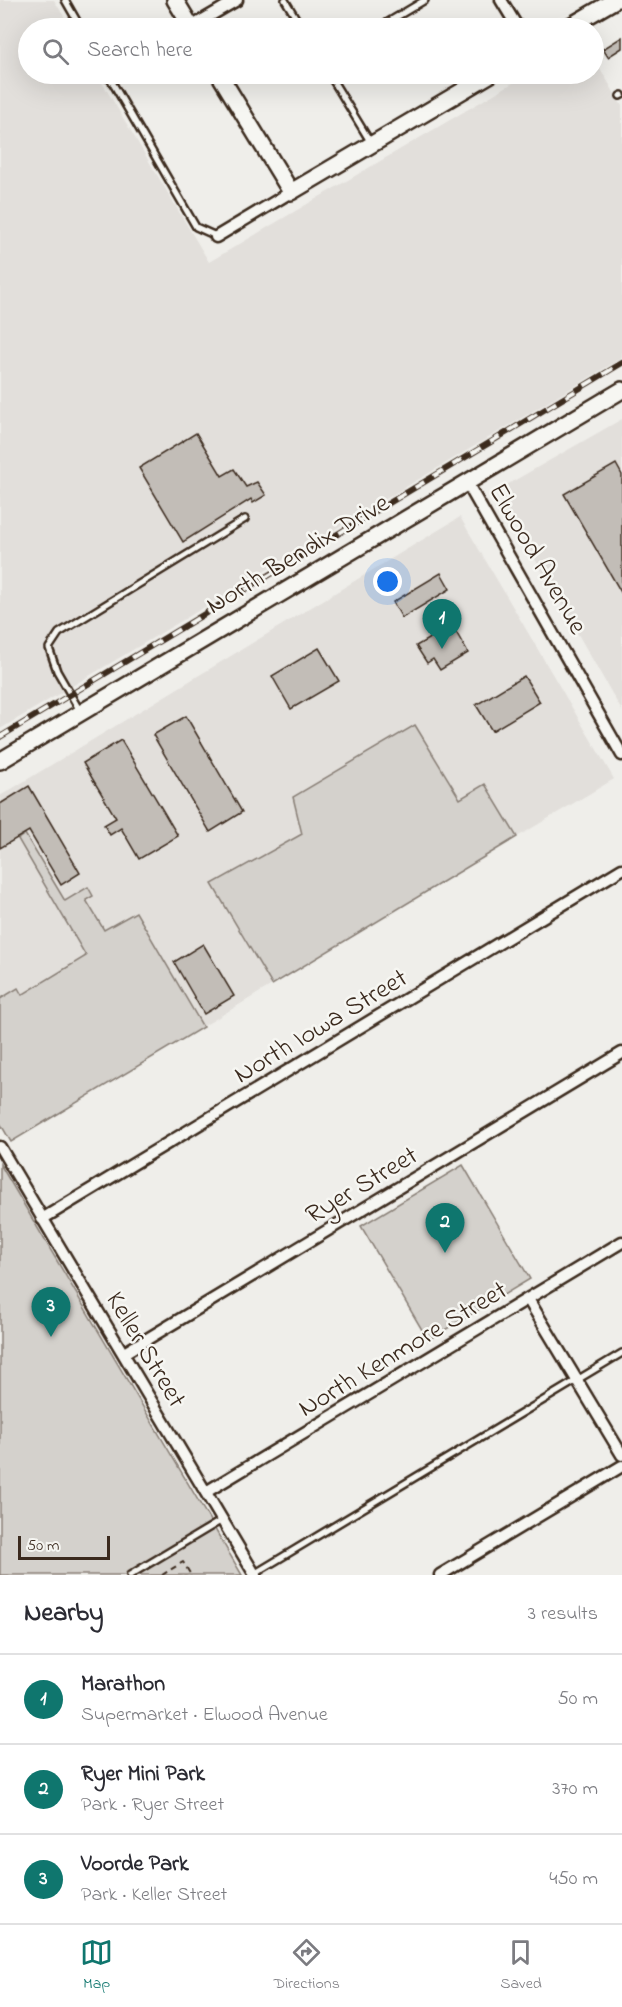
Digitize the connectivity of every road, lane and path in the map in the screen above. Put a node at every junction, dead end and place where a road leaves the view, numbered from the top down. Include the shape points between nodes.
1 (64, 0) edge
2 (175, 0) edge
3 (237, 0) edge
4 (285, 0) edge
5 (425, 0) edge
6 (501, 0) edge
7 (615, 0) edge
8 (75, 18) edge
9 (185, 18) edge
10 (207, 18) edge
11 (296, 18) edge
12 (395, 18) edge
13 (512, 18) edge
14 (584, 18) edge
15 (116, 84) edge
16 (225, 84) edge
17 (335, 84) edge
18 (474, 84) edge
19 (372, 144) junction
20 (291, 192) junction
21 (216, 237) joint
22 (622, 390) edge
23 (466, 481) junction
24 (245, 519) dead end
25 (81, 712) junction
26 (622, 755) edge
27 (0, 761) edge
28 (622, 869) edge
29 (622, 1053) edge
30 (0, 1147) edge
31 (42, 1219) junction
32 (622, 1242) edge
33 (528, 1299) junction
34 (124, 1353) junction
35 (622, 1353) edge
36 (577, 1380) junction
37 (622, 1455) edge
38 (622, 1466) edge
39 (206, 1492) junction
40 (222, 1520) junction
41 (130, 1575) edge
42 (162, 1575) edge
43 (191, 1575) edge
44 (254, 1575) edge
45 (440, 1575) edge

1 - 8 lane
2 - 9 street
3 - 10 street
4 - 11 lane
5 - 12 lane
6 - 13 street
7 - 14 street
15 - 21 lane via 196,227
16 - 20 street
17 - 19 lane
18 - 19 street
19 - 20 street
20 - 21 street
22 - 23 street, North Bendix Drive
23 - 25 street, North Bendix Drive
23 - 26 street, Elwood Avenue
24 - 25 lane via 59,633 49,648 57,671
25 - 27 street, North Bendix Drive
28 - 31 street, North Iowa Street
29 - 34 street, Ryer Street
30 - 31 street, Keller Street
31 - 34 street, Keller Street
32 - 33 street, North Kenmore Street
33 - 36 street
33 - 39 street, North Kenmore Street
34 - 39 street, Keller Street
35 - 36 lane
36 - 37 street
36 - 44 lane
38 - 45 street
39 - 40 street, Keller Street
40 - 41 lane
40 - 44 street, Keller Street
42 - 43 path via 183,1562

